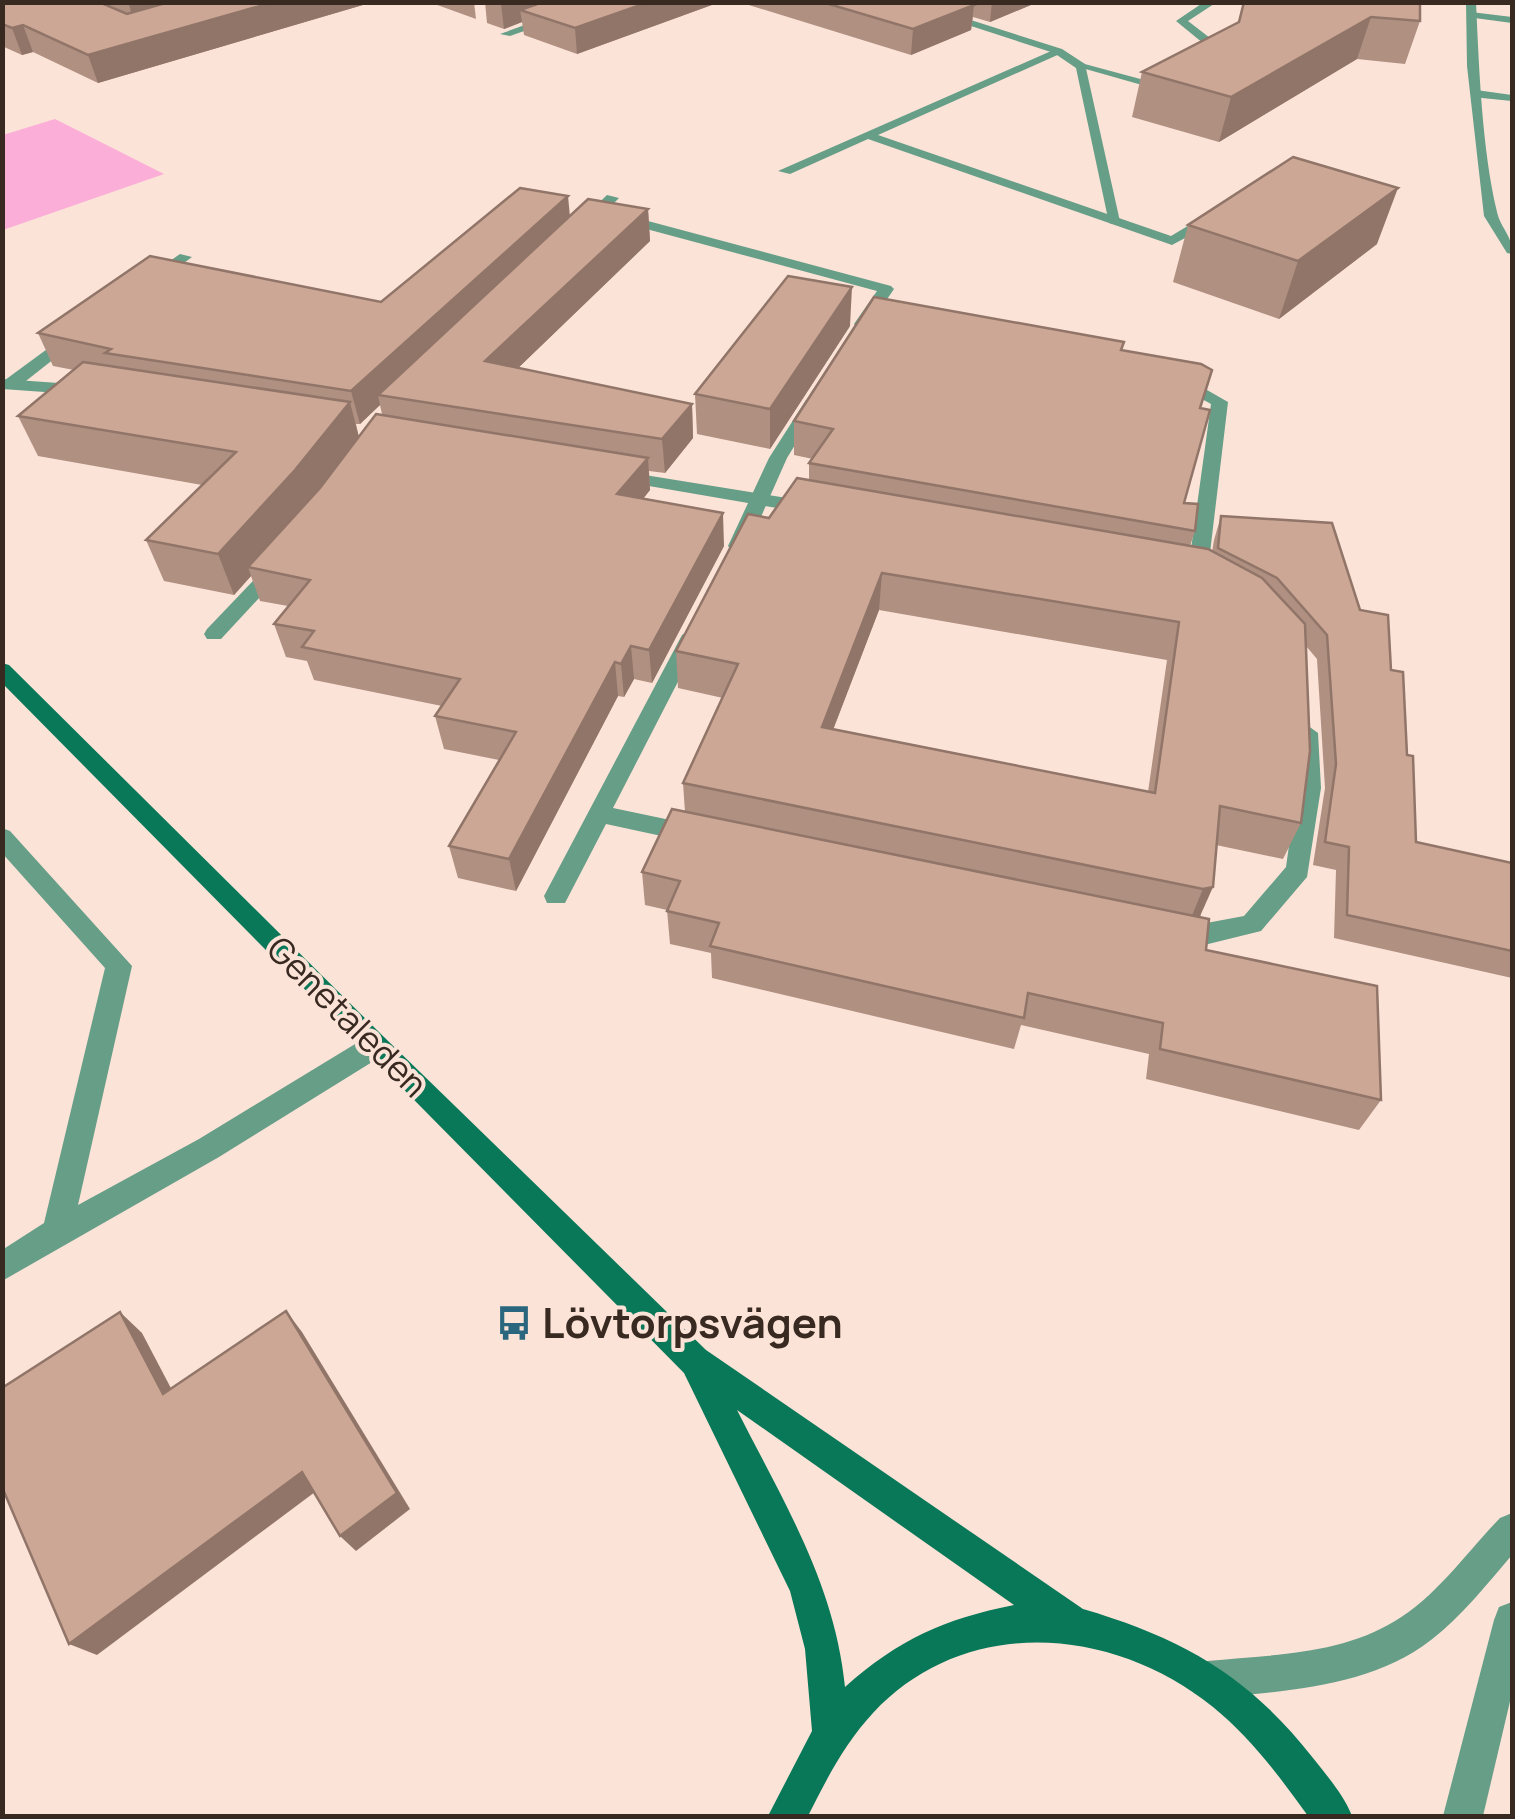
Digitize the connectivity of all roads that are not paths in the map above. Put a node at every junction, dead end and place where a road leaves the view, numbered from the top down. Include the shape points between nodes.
1 (601, 2) edge
2 (902, 2) edge
3 (1212, 2) edge
4 (1471, 9) edge
5 (1512, 20) edge
6 (506, 34) dead end
7 (1058, 51) junction
8 (1081, 66) junction
9 (1476, 94) junction
10 (1512, 98) edge
11 (867, 135) junction
12 (785, 171) dead end
13 (612, 198) edge
14 (598, 212) junction
15 (1206, 220) edge
16 (1116, 222) junction
17 (570, 238) edge
18 (1512, 250) edge
19 (185, 256) dead end
20 (138, 290) edge
21 (872, 307) junction
22 (892, 312) edge
23 (91, 324) edge
24 (851, 341) edge
25 (1163, 375) edge
26 (7, 384) edge
27 (820, 391) edge
28 (109, 393) edge
29 (606, 474) edge
30 (759, 498) junction
31 (835, 512) edge
32 (288, 555) edge
33 (730, 561) edge
34 (1195, 579) edge
35 (704, 612) edge
36 (214, 634) dead end
37 (2, 670) edge
38 (1306, 709) edge
39 (601, 814) junction
40 (2, 837) edge
41 (718, 839) edge
42 (556, 896) dead end
43 (1148, 930) edge
44 (375, 1046) junction
45 (57, 1232) junction
46 (2, 1266) edge
47 (695, 1360) junction
48 (1512, 1530) edge
49 (1512, 1620) edge
50 (1070, 1622) junction
51 (1208, 1680) junction
52 (831, 1732) junction
53 (788, 1816) edge
54 (1332, 1816) edge
55 (1463, 1816) edge

1 - 6 street
2 - 7 street
3 - 8 street via 1181,21 1217,48 1160,77 1145,84
4 - 5 street
4 - 9 street
7 - 8 street
7 - 11 street
8 - 16 street
9 - 10 street
9 - 18 street via 1491,216
11 - 12 street
11 - 16 street
13 - 14 street
14 - 17 street
14 - 21 street via 886,290
15 - 16 street via 1172,242
19 - 20 street
21 - 22 street
21 - 24 street
23 - 26 street
25 - 34 street via 1220,402
26 - 28 street
27 - 30 street
29 - 30 street
30 - 31 street
30 - 33 street
32 - 36 street
35 - 39 street
37 - 44 main road, Genetaleden
38 - 43 street via 1309,788 1298,870 1252,924 1188,939
39 - 41 street
39 - 42 street
40 - 45 street via 119,966
44 - 45 street
44 - 47 main road, Genetaleden
45 - 46 street
47 - 50 main road, Genetaleden
47 - 52 main road, Genetaleden via 806,1587 823,1649
48 - 51 street via 1412,1632 1365,1656
49 - 55 street
50 - 51 main road via 1162,1652
50 - 52 main road via 1015,1622 962,1632 914,1654 869,1688
51 - 54 main road via 1253,1718
52 - 53 main road

